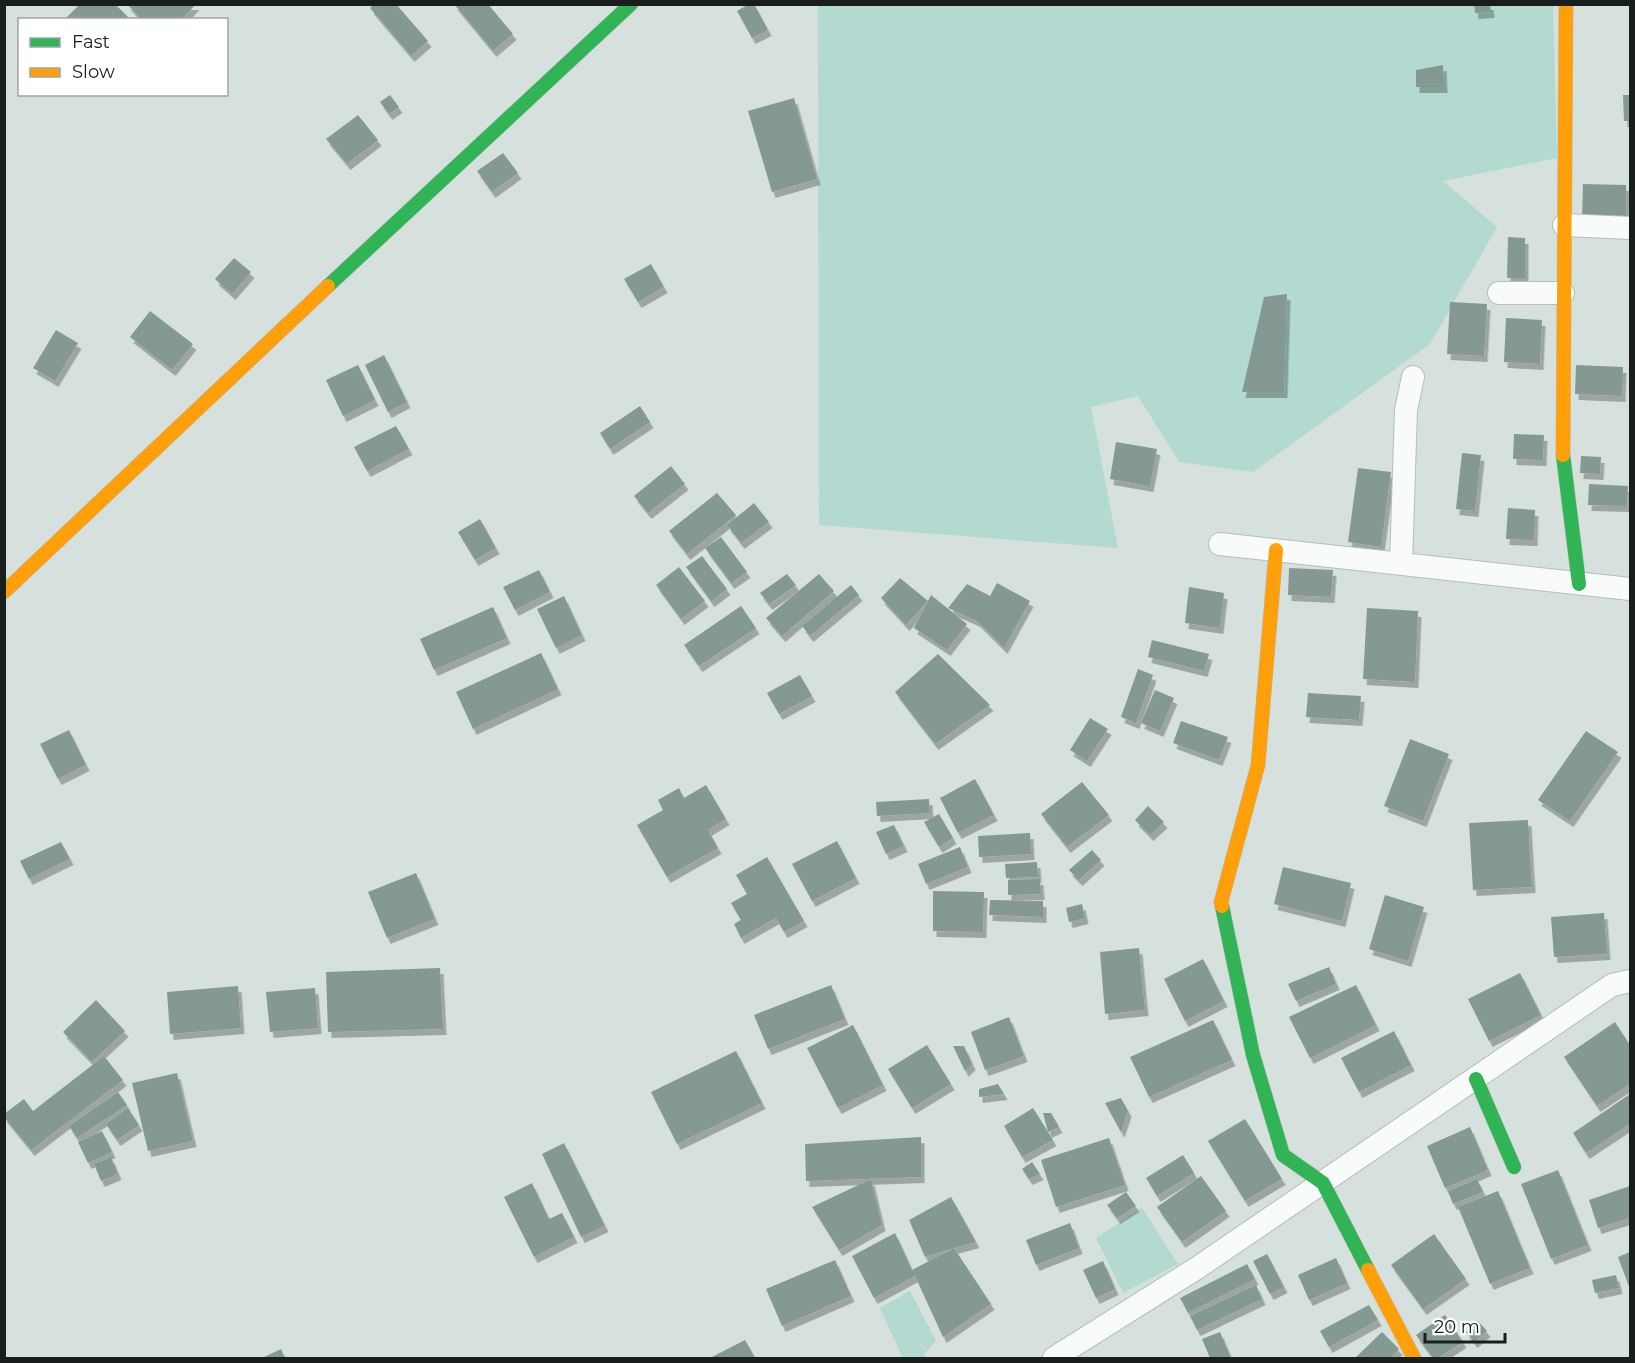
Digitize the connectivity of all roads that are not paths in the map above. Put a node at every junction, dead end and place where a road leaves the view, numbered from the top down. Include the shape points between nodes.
1 (631, 4) edge
2 (1566, 4) edge
3 (1564, 225) junction
4 (1630, 228) edge
5 (1499, 293) dead end
6 (1563, 293) junction
7 (1413, 377) dead end
8 (1220, 544) dead end
9 (1276, 550) junction
10 (1401, 564) junction
11 (1579, 584) junction
12 (1630, 590) edge
13 (4, 592) edge
14 (1630, 981) edge
15 (1476, 1079) junction
16 (1514, 1167) dead end
17 (1323, 1183) junction
18 (1054, 1359) edge
19 (1414, 1359) edge

1 - 13 street
2 - 3 street
3 - 4 street
3 - 6 street
5 - 6 street
6 - 11 street via 1562,445
7 - 10 street via 1406,410
8 - 9 street
9 - 10 street
9 - 17 street via 1258,765 1221,902 1252,1055 1283,1155
10 - 11 street
11 - 12 street
14 - 15 street via 1612,986
15 - 16 street
15 - 17 street
17 - 18 street
17 - 19 street

